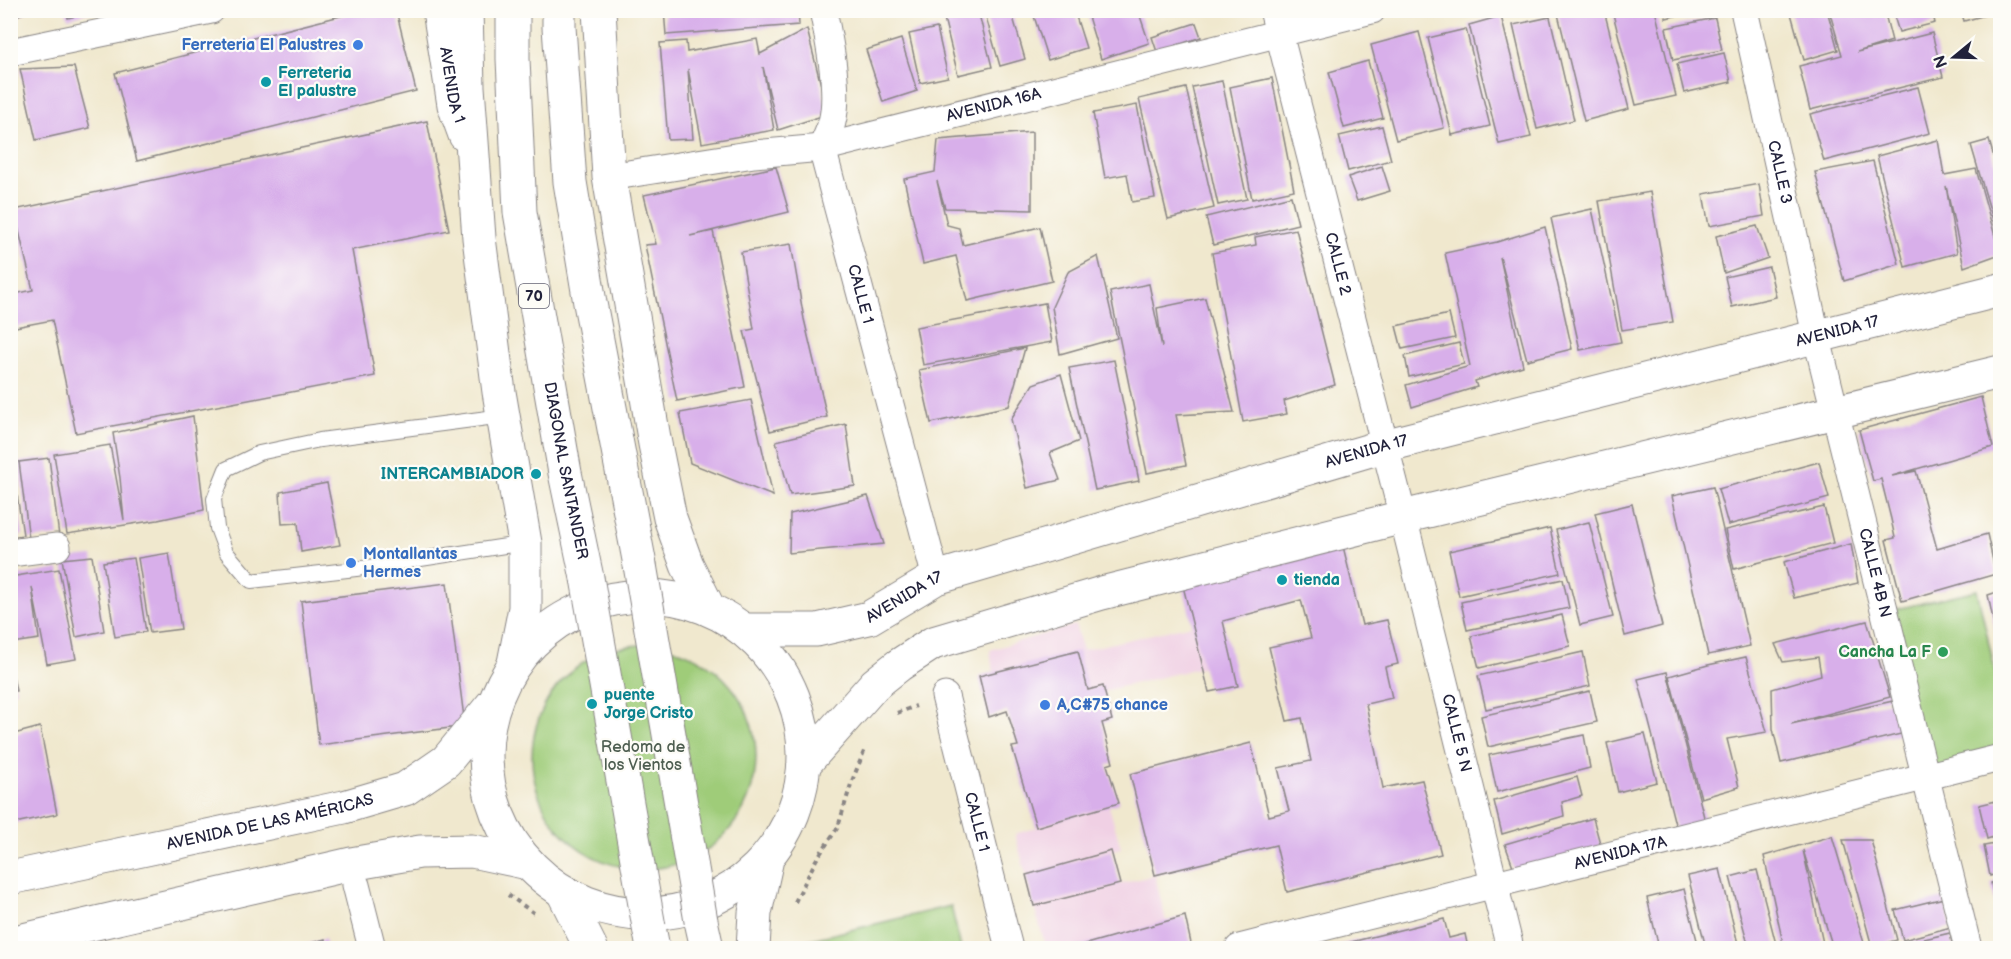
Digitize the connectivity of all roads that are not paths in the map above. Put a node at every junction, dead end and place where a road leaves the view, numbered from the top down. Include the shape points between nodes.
1 (211, 10) edge
2 (439, 10) edge
3 (466, 10) edge
4 (513, 10) edge
5 (560, 10) edge
6 (599, 10) edge
7 (822, 10) edge
8 (1372, 10) edge
9 (1744, 10) edge
10 (1276, 22) edge
11 (10, 52) edge
12 (822, 148) junction
13 (473, 157) junction
14 (609, 177) junction
15 (2001, 290) edge
16 (1816, 335) junction
17 (2001, 372) edge
18 (1835, 412) junction
19 (503, 416) junction
20 (1384, 446) junction
21 (1403, 517) junction
22 (525, 543) junction
23 (57, 548) dead end
24 (10, 553) edge
25 (936, 578) junction
26 (709, 609) junction
27 (745, 630) junction
28 (514, 663) junction
29 (945, 696) road end
30 (494, 703) junction
31 (2001, 758) edge
32 (805, 763) junction
33 (1925, 777) junction
34 (767, 859) junction
35 (528, 863) junction
36 (10, 878) edge
37 (356, 885) dead end
38 (1494, 885) junction
39 (563, 892) junction
40 (704, 935) edge
41 (651, 938) edge
42 (22, 943) edge
43 (372, 948) edge
44 (591, 948) edge
45 (753, 948) edge
46 (1009, 948) edge
47 (1239, 948) edge
48 (1510, 948) edge
49 (1968, 948) edge

1 - 11 street
2 - 13 main road, AVENIDA 1 via 454,105
3 - 13 main road
4 - 41 main road, DIAGONAL SANTANDER / 70, bridge via 520,212
5 - 40 main road, bridge via 570,182
6 - 14 main road
7 - 12 street via 835,97 833,121
8 - 10 street, AVENIDA 16A
9 - 16 street, CALLE 3
10 - 12 street, AVENIDA 16A
10 - 20 street, CALLE 2
12 - 14 street, AVENIDA 16A via 754,154
12 - 25 street, CALLE 1
13 - 19 main road via 479,238
14 - 26 main road via 670,518
15 - 16 main road, AVENIDA 17
16 - 18 street, CALLE 4B N
16 - 20 main road, AVENIDA 17
17 - 18 main road
18 - 21 main road
18 - 33 street, CALLE 4B N
19 - 22 main road
19 - 22 lane via 320,440 259,453 225,469 214,499 217,528 226,552 251,581
20 - 21 street, CALLE 2
20 - 25 main road, AVENIDA 17
21 - 32 main road via 1102,593 933,643 875,684
21 - 38 street, CALLE 5 N
22 - 28 main road via 525,608
23 - 24 street
25 - 27 main road, AVENIDA 17 via 869,618 817,630
26 - 27 main road
26 - 28 main road via 667,596 623,596 562,615
27 - 32 main road via 778,667 799,713
28 - 30 main road
29 - 46 street, CALLE 1
30 - 35 main road via 486,745 489,787 504,828
30 - 36 main road, AVENIDA DE LAS AMÉRICAS via 446,761 405,789 344,807
31 - 33 street, AVENIDA 17A
32 - 34 main road via 799,797 787,830
33 - 38 street, AVENIDA 17A
33 - 49 street, CALLE 4B N
34 - 39 main road via 740,884 707,903 671,913 633,915 597,907
34 - 45 main road via 755,913
35 - 39 main road
35 - 42 main road via 472,851 420,852 351,864
37 - 43 street
38 - 47 street, AVENIDA 17A
38 - 48 street, CALLE 5 N
39 - 44 main road

